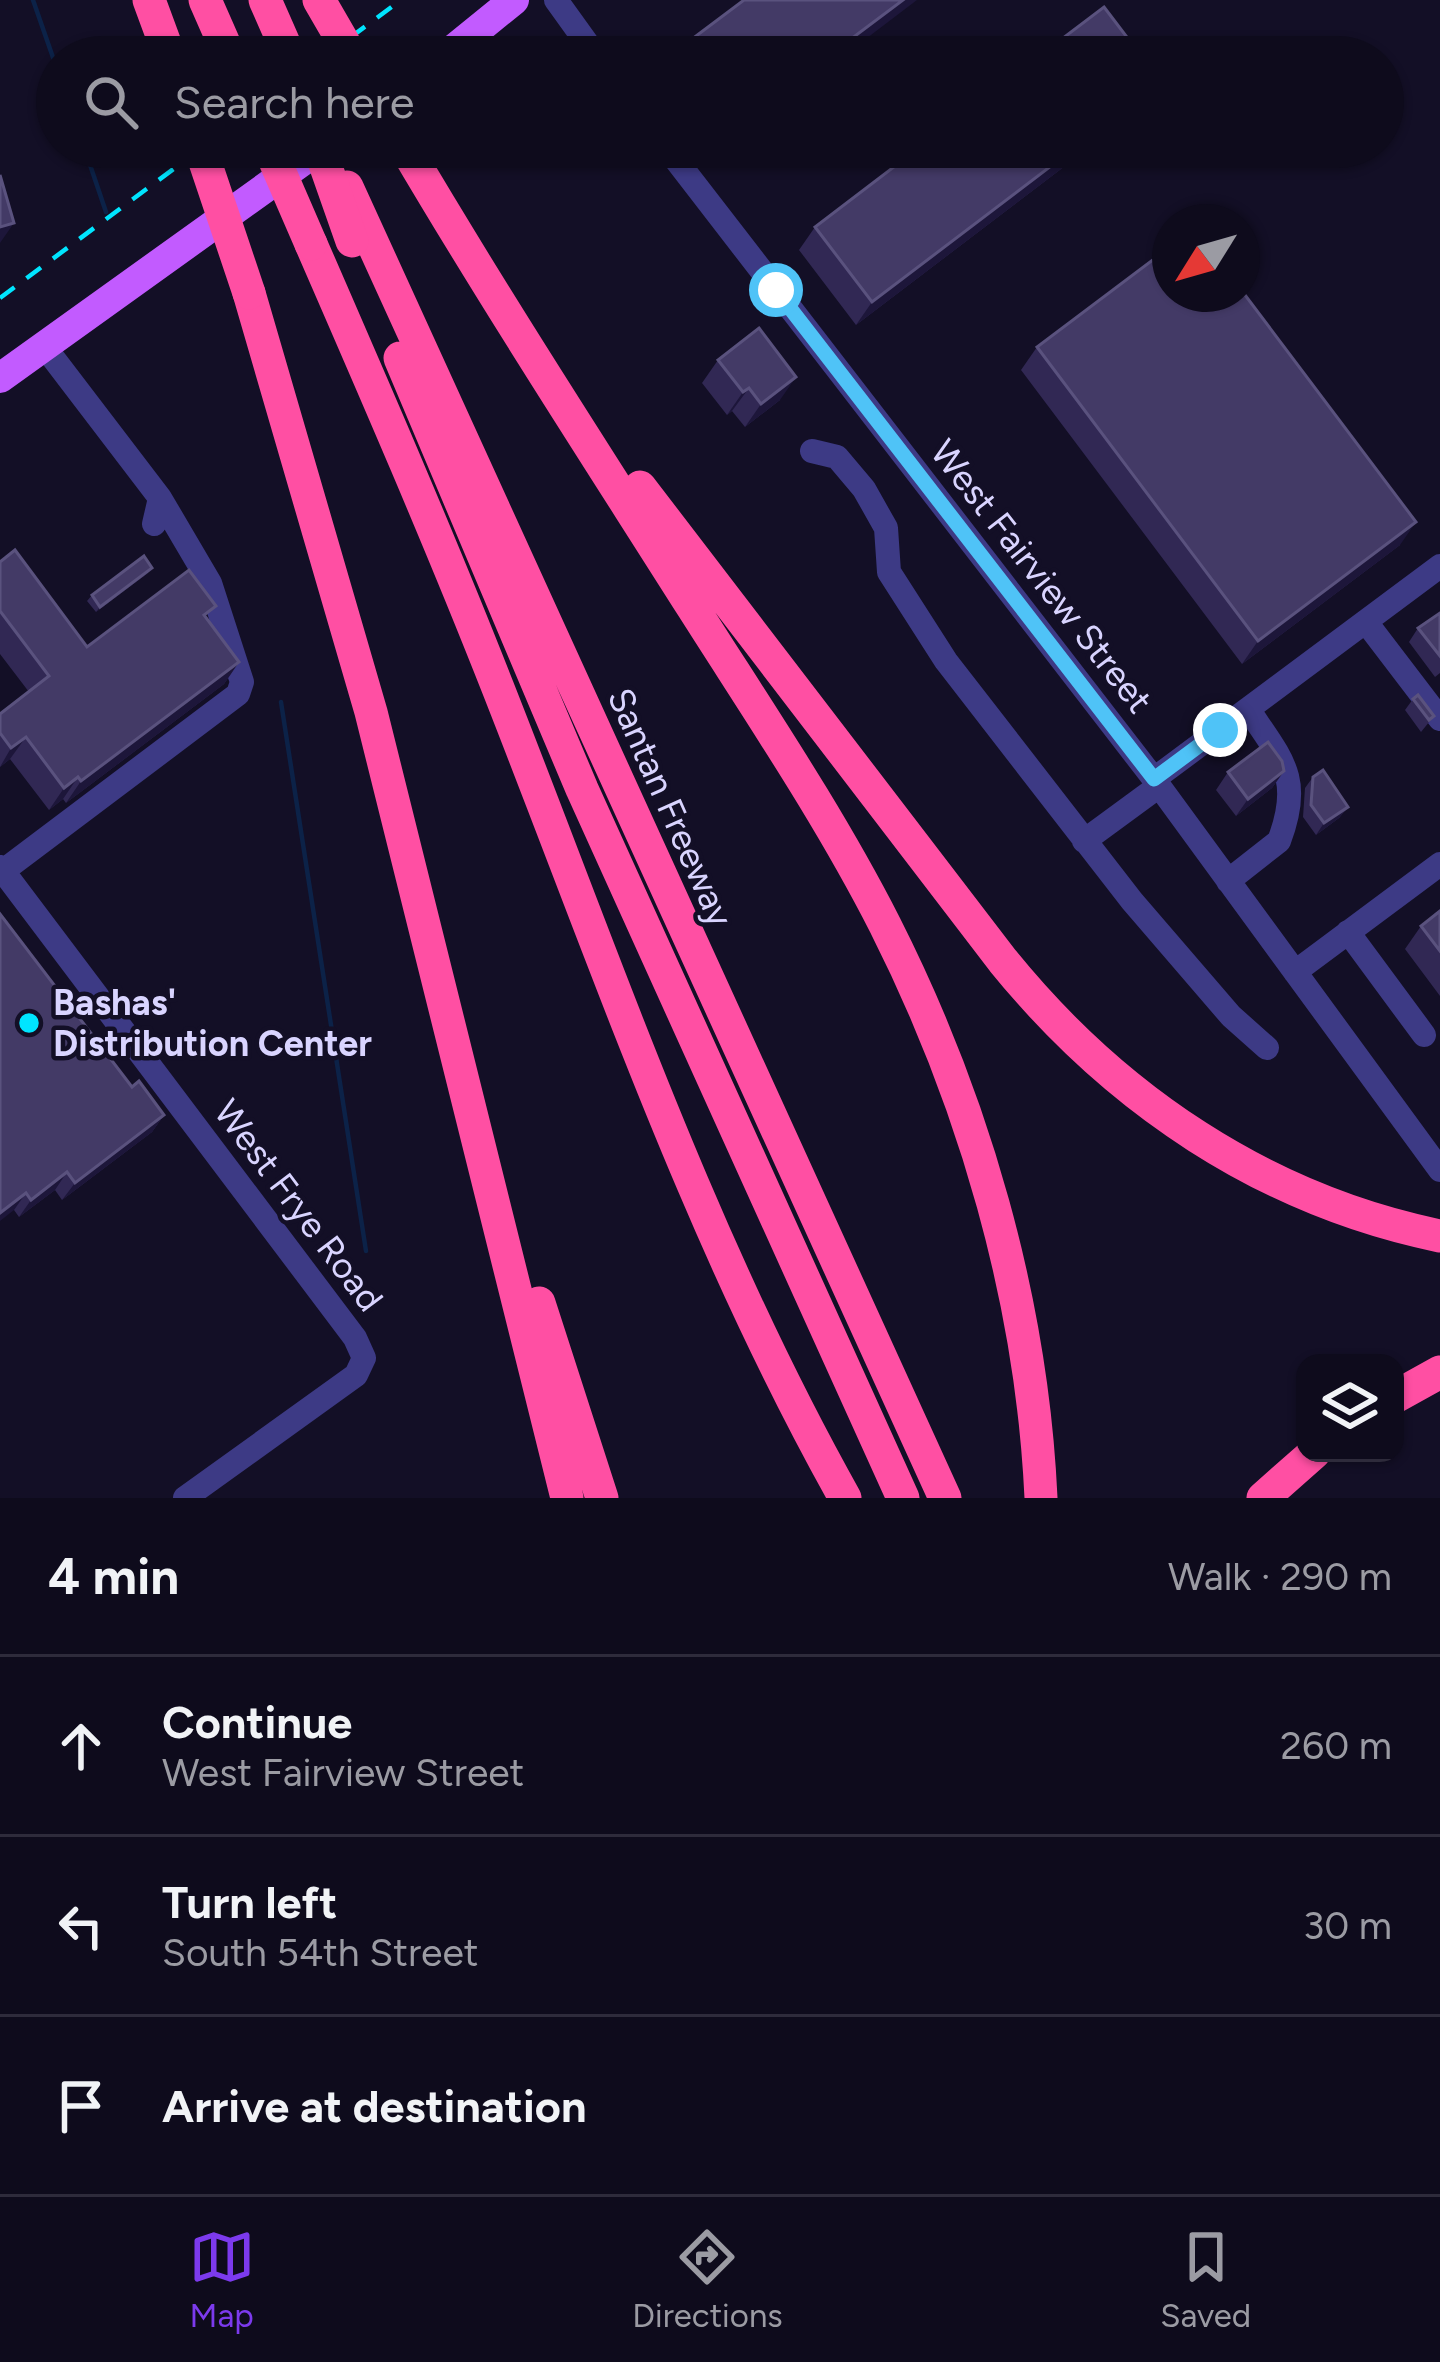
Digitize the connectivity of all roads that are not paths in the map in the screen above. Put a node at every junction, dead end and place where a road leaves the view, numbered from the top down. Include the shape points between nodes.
1 (149, 0) edge
2 (205, 0) edge
3 (319, 0) edge
4 (514, 0) edge
5 (556, 0) edge
6 (162, 36) edge
7 (221, 36) edge
8 (340, 36) edge
9 (470, 36) edge
10 (582, 36) edge
11 (207, 168) edge
12 (278, 168) edge
13 (294, 168) edge
14 (332, 168) edge
15 (417, 168) edge
16 (682, 168) edge
17 (359, 236) junction
18 (510, 320) junction
19 (44, 346) junction
20 (0, 378) edge
21 (399, 446) junction
22 (812, 451) dead end
23 (160, 498) junction
24 (154, 524) dead end
25 (1440, 566) edge
26 (1371, 618) junction
27 (1440, 691) edge
28 (1248, 709) junction
29 (1440, 719) edge
30 (1156, 783) junction
31 (1084, 842) junction
32 (1440, 864) edge
33 (2, 869) edge
34 (1228, 881) junction
35 (1348, 932) junction
36 (1295, 972) junction
37 (1424, 1035) dead end
38 (1267, 1048) dead end
39 (470, 1109) junction
40 (1440, 1169) edge
41 (1440, 1236) edge
42 (1440, 1372) edge
43 (1404, 1392) edge
44 (1304, 1462) edge
45 (889, 1489) edge
46 (185, 1498) edge
47 (567, 1498) edge
48 (602, 1498) edge
49 (845, 1498) edge
50 (945, 1498) edge
51 (1040, 1498) edge
52 (1263, 1498) edge

1 - 6 highway
2 - 7 highway
3 - 8 highway, bridge
4 - 9 main road
5 - 10 street
11 - 39 highway, bridge via 348,627
12 - 21 highway, bridge
13 - 19 main road
14 - 17 highway, bridge
15 - 18 highway
16 - 30 street, West Fairview Street
17 - 45 highway via 555,728
17 - 50 highway, Santan Freeway
18 - 41 highway via 992,947 1070,1037 1144,1102 1232,1159 1323,1202
18 - 51 highway via 819,808 910,977 997,1222 1027,1366
19 - 20 main road
19 - 23 street
21 - 45 highway
21 - 49 highway via 686,1173
22 - 31 street via 837,458 864,489 886,527 889,572
23 - 24 street
23 - 33 street via 210,583 242,682 238,694
25 - 26 street
26 - 27 street
26 - 28 street
26 - 29 street
28 - 30 street
28 - 34 street via 1291,784 1280,841
30 - 31 street
30 - 34 street, West Fairview Street
31 - 38 street
32 - 35 street
33 - 46 street, West Frye Road via 364,1358 356,1375
34 - 36 street, West Fairview Street
35 - 36 street
35 - 37 street
36 - 40 street, West Fairview Street
39 - 47 highway
39 - 48 highway
42 - 43 highway
44 - 52 highway

